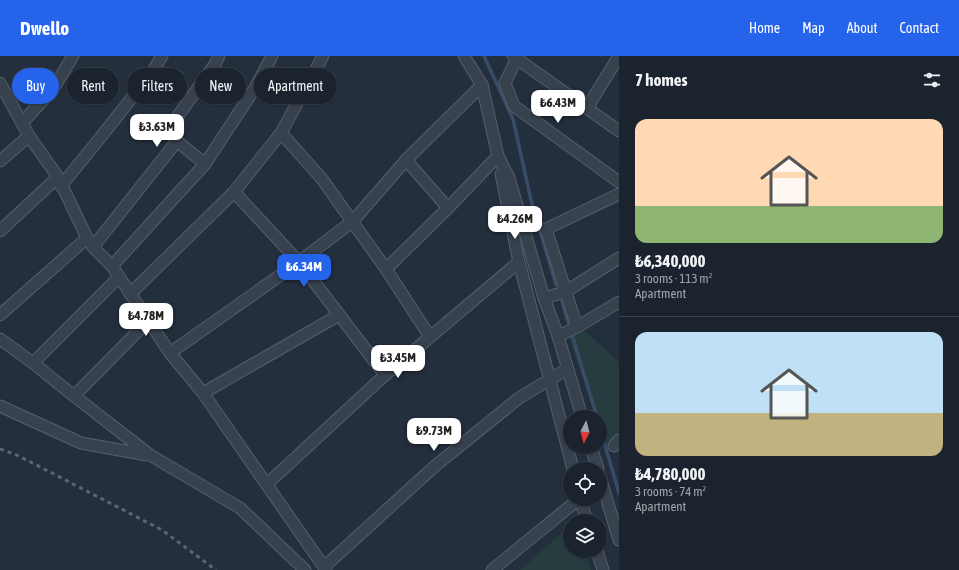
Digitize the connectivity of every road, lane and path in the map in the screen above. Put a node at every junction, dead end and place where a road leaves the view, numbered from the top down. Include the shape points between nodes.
1 (73, 56) edge
2 (162, 56) edge
3 (219, 56) edge
4 (272, 56) edge
5 (323, 56) edge
6 (464, 56) edge
7 (619, 56) edge
8 (516, 57) edge
9 (0, 83) edge
10 (482, 86) junction
11 (587, 108) junction
12 (22, 123) junction
13 (619, 131) edge
14 (281, 132) junction
15 (29, 136) junction
16 (177, 141) junction
17 (498, 156) junction
18 (406, 160) junction
19 (0, 161) edge
20 (205, 164) junction
21 (59, 182) junction
22 (619, 182) edge
23 (234, 192) junction
24 (619, 194) edge
25 (448, 208) junction
26 (353, 221) junction
27 (0, 231) edge
28 (90, 243) junction
29 (619, 258) edge
30 (299, 262) junction
31 (519, 262) junction
32 (112, 266) junction
33 (386, 269) junction
34 (119, 277) junction
35 (565, 292) junction
36 (130, 294) junction
37 (544, 298) junction
38 (619, 302) edge
39 (339, 315) junction
40 (0, 316) edge
41 (149, 320) junction
42 (577, 327) junction
43 (558, 336) junction
44 (430, 337) junction
45 (0, 339) edge
46 (170, 353) junction
47 (33, 362) junction
48 (567, 369) junction
49 (385, 375) junction
50 (550, 379) junction
51 (203, 393) junction
52 (74, 396) junction
53 (0, 406) edge
54 (580, 410) edge
55 (150, 455) junction
56 (571, 462) edge
57 (266, 484) junction
58 (607, 500) edge
59 (571, 506) edge
60 (619, 540) edge
61 (599, 558) edge
62 (325, 568) edge
63 (305, 570) edge
64 (492, 570) edge
65 (603, 570) edge

1 - 12 street via 52,89
2 - 21 street via 148,77
3 - 16 street via 216,64 168,130
4 - 20 street via 255,88
5 - 14 street
6 - 10 street
7 - 11 street
8 - 11 street
8 - 22 street via 505,84 514,106
9 - 12 street
10 - 17 street
10 - 18 street
11 - 13 street
12 - 15 street
14 - 23 street
14 - 26 street via 322,179
15 - 19 street
15 - 21 street
16 - 20 street
16 - 28 street
17 - 25 street
17 - 31 street
17 - 37 street via 509,178
18 - 25 street
18 - 26 street
20 - 32 street
21 - 27 street
21 - 28 street
23 - 30 street
23 - 36 street
24 - 35 street via 546,229
25 - 33 street
26 - 30 street
26 - 33 street
28 - 32 street
28 - 40 street
29 - 35 street
30 - 39 street
30 - 46 street
31 - 44 street
31 - 50 street
32 - 34 street
33 - 44 street
34 - 36 street
34 - 47 street
35 - 37 street
35 - 42 street
36 - 41 street
37 - 43 street
38 - 42 street
39 - 49 street
39 - 51 street
41 - 46 street
41 - 52 street
42 - 43 street
43 - 48 street
44 - 49 street
45 - 47 street
46 - 51 street
47 - 52 street
48 - 50 street
48 - 54 street
49 - 57 street
50 - 56 street
50 - 62 street via 519,398 435,466
51 - 57 street
52 - 55 street
53 - 55 street via 81,443
55 - 63 street via 240,508
57 - 62 street
58 - 60 street
59 - 64 street
61 - 65 street

